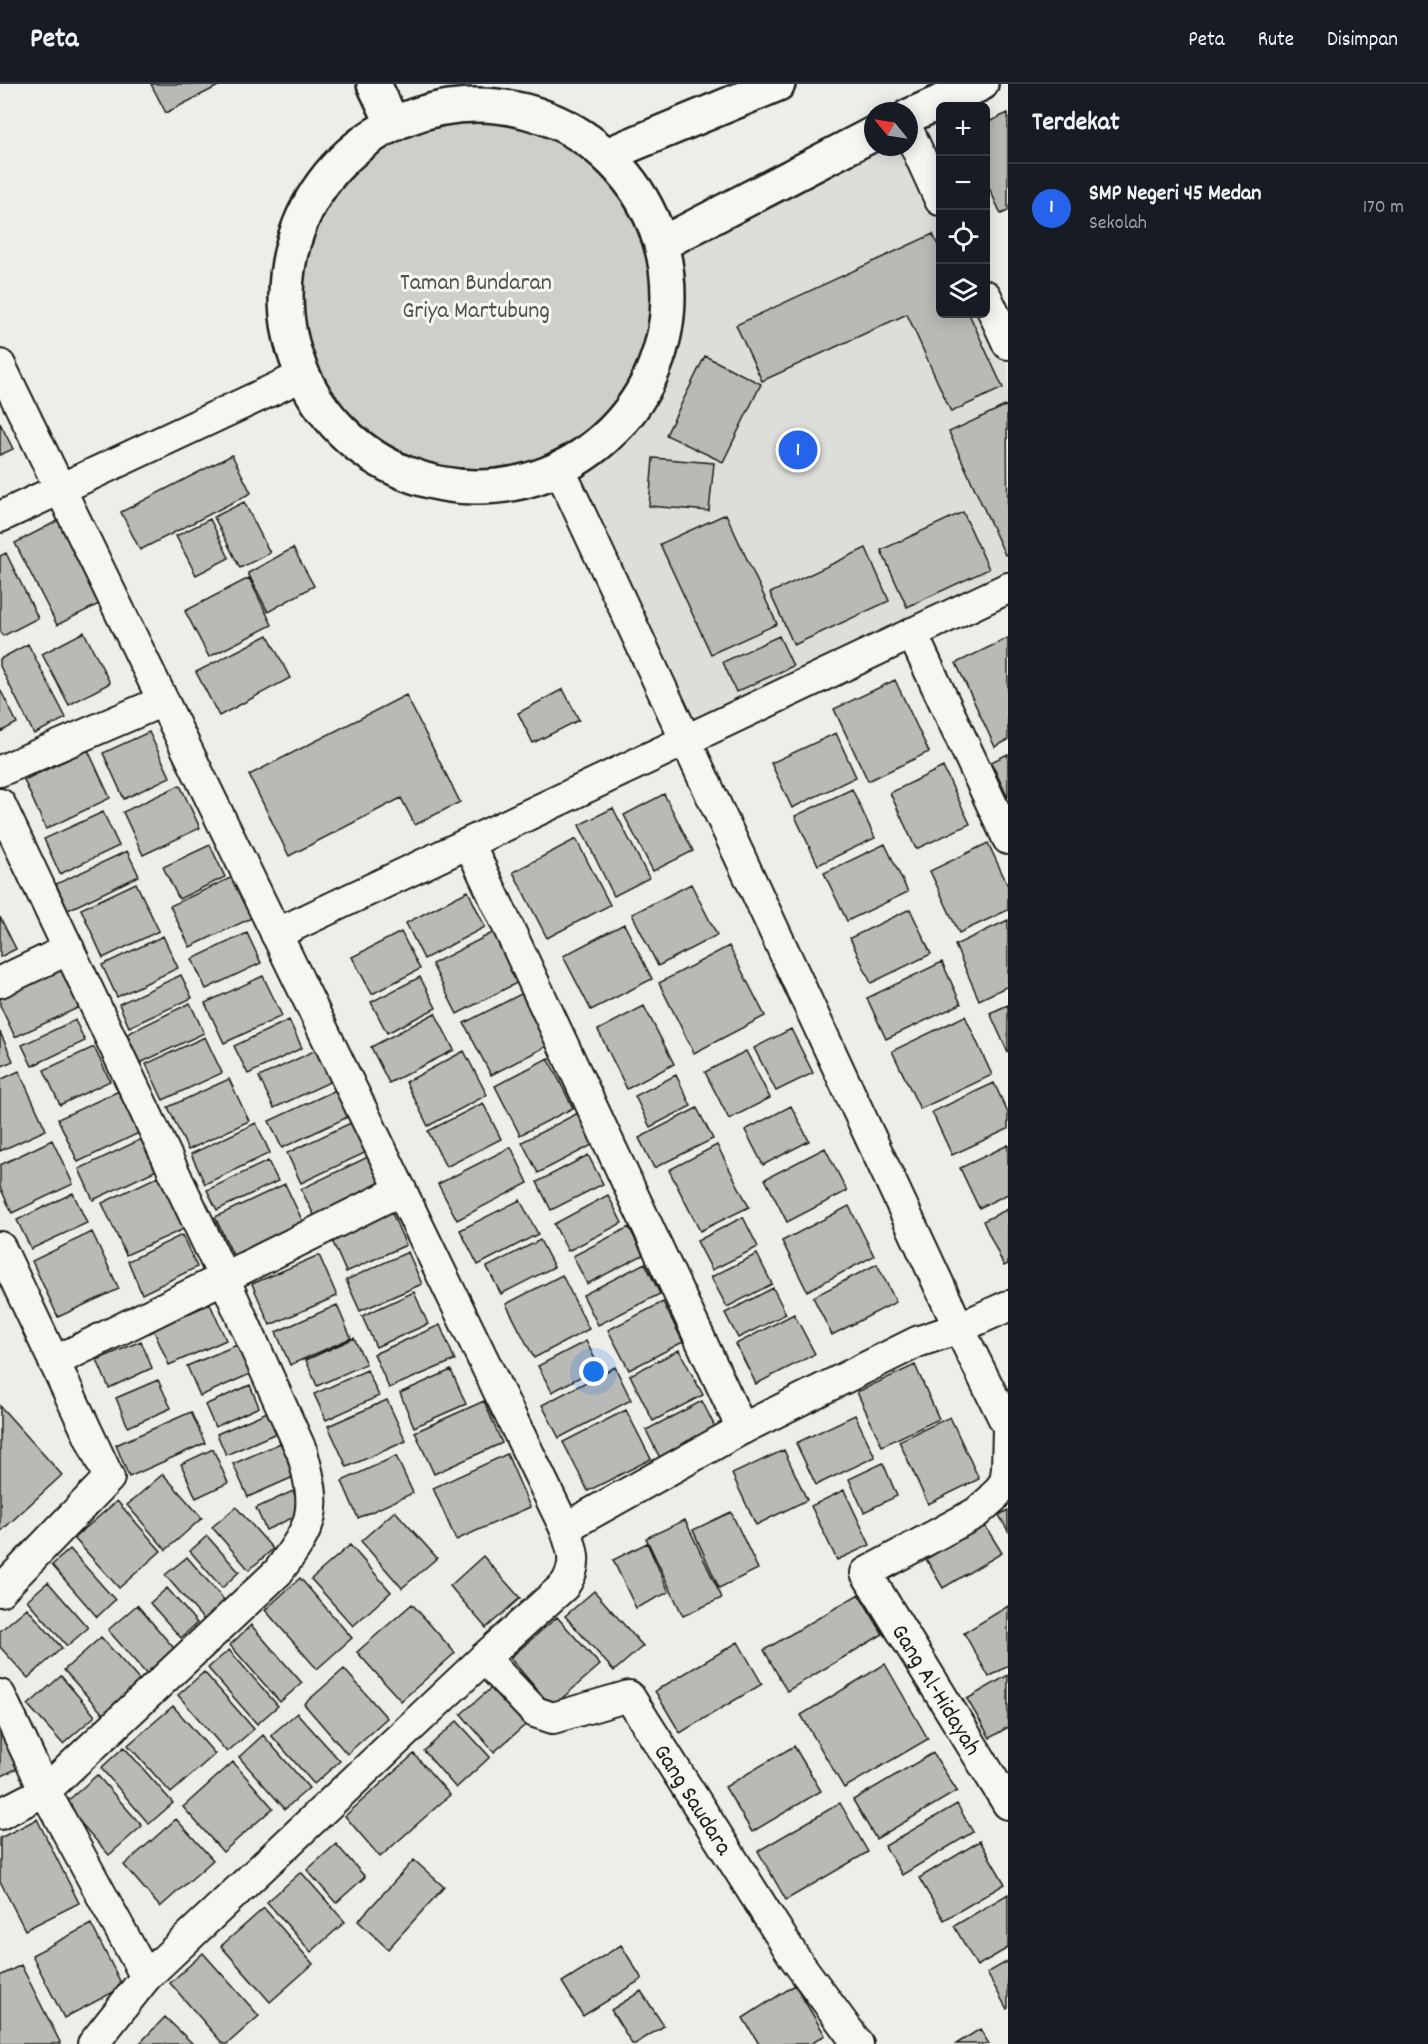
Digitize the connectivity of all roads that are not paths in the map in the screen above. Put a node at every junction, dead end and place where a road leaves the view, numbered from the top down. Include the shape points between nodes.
1 (374, 84) edge
2 (778, 84) edge
3 (981, 84) edge
4 (918, 112) edge
5 (392, 122) junction
6 (864, 139) edge
7 (918, 152) edge
8 (609, 154) junction
9 (936, 191) edge
10 (663, 243) junction
11 (990, 305) edge
12 (1008, 343) edge
13 (0, 365) edge
14 (302, 376) junction
15 (560, 470) junction
16 (60, 489) junction
17 (0, 517) edge
18 (1008, 588) edge
19 (912, 633) junction
20 (163, 701) junction
21 (685, 740) junction
22 (0, 771) edge
23 (0, 804) edge
24 (1008, 839) edge
25 (469, 843) junction
26 (276, 934) junction
27 (69, 949) junction
28 (0, 982) edge
29 (400, 1190) junction
30 (0, 1247) edge
31 (224, 1278) junction
32 (1008, 1306) edge
33 (959, 1328) junction
34 (54, 1362) junction
35 (742, 1430) junction
36 (565, 1528) junction
37 (0, 1591) edge
38 (484, 1658) junction
39 (0, 1695) edge
40 (45, 1791) junction
41 (1008, 1804) edge
42 (0, 1814) edge
43 (146, 1977) junction
44 (93, 2044) edge
45 (858, 2044) edge

1 - 5 street
2 - 8 street
3 - 4 street
5 - 8 street via 467,103 511,109 544,114
5 - 14 street via 333,168 296,231 285,304
6 - 10 street
7 - 9 street
8 - 10 street
10 - 15 street via 669,310 653,375 614,431
11 - 12 street
13 - 16 street
14 - 15 street via 346,438 411,477 486,489
14 - 16 street
15 - 21 street
16 - 17 street
16 - 20 street
18 - 19 street
19 - 21 street
19 - 24 street
20 - 22 street
20 - 26 street
21 - 25 street
21 - 33 street
23 - 27 street
25 - 26 street
25 - 35 street
26 - 29 street
27 - 28 street
27 - 31 street
29 - 31 street
29 - 36 street
30 - 34 street
31 - 34 street
31 - 40 street via 302,1452 313,1501 309,1519 301,1540 278,1572
32 - 33 street
33 - 35 street via 917,1342
33 - 41 street, Gang Al-Hidayah via 1008,1427 1005,1482 976,1513 866,1573
34 - 37 street via 109,1478
35 - 36 street
36 - 38 street via 574,1552 568,1580
38 - 43 street
38 - 45 street, Gang Saudara via 536,1712 553,1718 629,1696 794,1957
39 - 40 street
40 - 42 street
40 - 43 street
43 - 44 street

